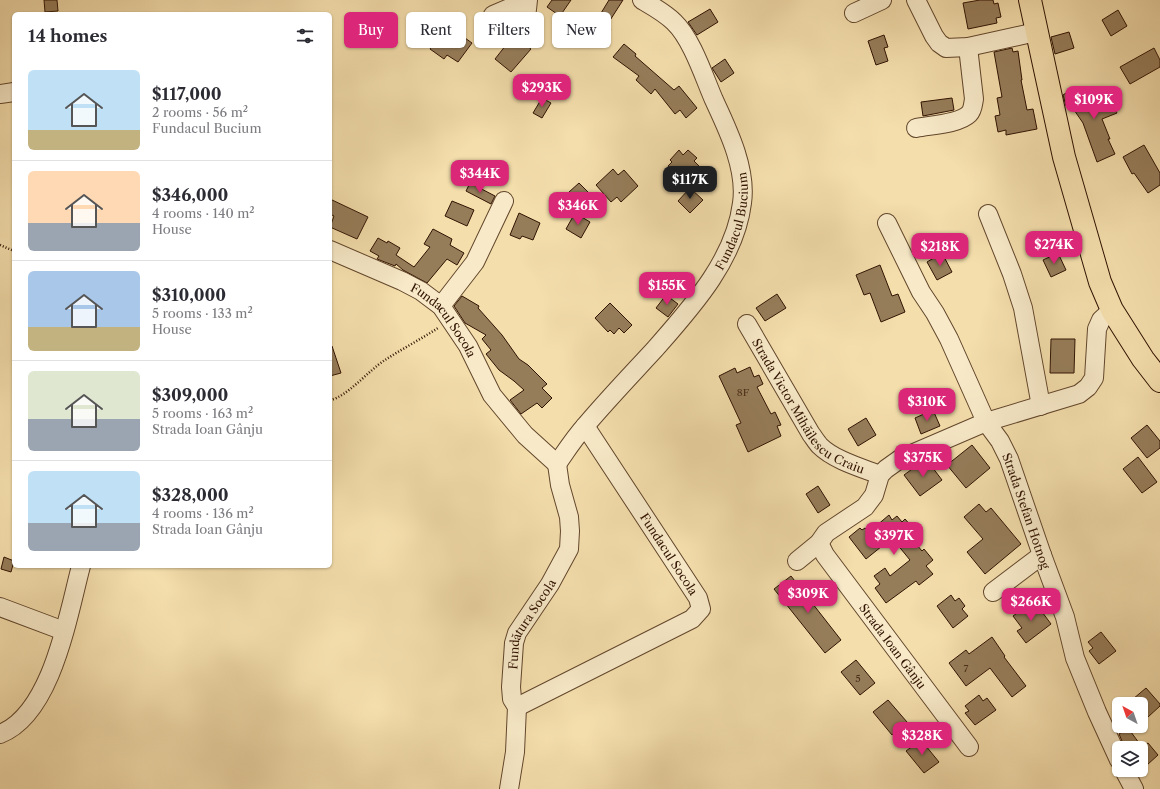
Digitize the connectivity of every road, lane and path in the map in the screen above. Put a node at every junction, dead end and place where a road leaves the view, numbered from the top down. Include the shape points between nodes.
1 (642, 0) edge
2 (882, 0) edge
3 (916, 0) edge
4 (1030, 0) edge
5 (854, 13) dead end
6 (1036, 32) junction
7 (968, 47) junction
8 (12, 92) edge
9 (0, 94) edge
10 (916, 128) dead end
11 (504, 201) dead end
12 (988, 214) dead end
13 (887, 223) dead end
14 (0, 245) edge
15 (12, 250) edge
16 (332, 251) edge
17 (1112, 310) junction
18 (446, 313) junction
19 (747, 324) dead end
20 (1160, 381) edge
21 (332, 400) edge
22 (1041, 406) junction
23 (986, 422) junction
24 (584, 426) junction
25 (557, 464) junction
26 (880, 475) junction
27 (819, 543) junction
28 (1042, 555) junction
29 (797, 561) dead end
30 (80, 568) edge
31 (993, 592) dead end
32 (0, 607) edge
33 (64, 631) junction
34 (517, 708) junction
35 (0, 734) edge
36 (1112, 745) edge
37 (969, 747) dead end
38 (1128, 777) edge
39 (509, 789) edge
40 (1134, 789) edge

1 - 24 street, Fundacul Bucium via 676,23 686,38 729,132 742,173 743,202 738,225 713,276 692,305
2 - 5 street
3 - 7 street via 939,43 946,48
4 - 6 main road
6 - 7 street
6 - 17 main road via 1064,157 1100,282
7 - 10 street via 974,99 969,114 956,121
8 - 9 street
11 - 18 street via 475,262
12 - 22 street via 1023,308
13 - 23 street, Strada Stefan Hotnog via 921,292 942,326
14 - 15 path
16 - 18 street, Fundacul Socola via 421,291
17 - 20 main road
17 - 22 street, Strada Victor Mihăilescu Craiu via 1101,320 1097,329 1094,378 1088,388 1079,394
18 - 21 path via 344,394
18 - 25 street, Fundacul Socola via 468,346 492,395 525,435
19 - 26 street, Strada Victor Mihăilescu Craiu via 820,446 830,454
22 - 23 street, Strada Victor Mihăilescu Craiu
23 - 26 street, Strada Victor Mihăilescu Craiu via 900,459
23 - 28 street, Strada Stefan Hotnog via 1010,459
24 - 25 street, Fundacul Bucium
24 - 34 street, Fundacul Socola via 698,598 701,609 692,619
25 - 34 street, Fundătura Socola via 569,517 569,549 550,584 517,633 511,687 512,699
26 - 27 street, Strada Victor Mihăilescu Craiu via 874,495 865,507 826,533
27 - 29 street, Strada Victor Mihăilescu Craiu
27 - 37 street, Strada Ioan Gânju via 825,555
28 - 31 street
28 - 36 street, Strada Stefan Hotnog via 1065,617 1075,658
30 - 33 street
32 - 33 street
33 - 35 street via 42,691 32,709 15,726
34 - 39 street, Fundătura Socola via 515,752
38 - 40 street

